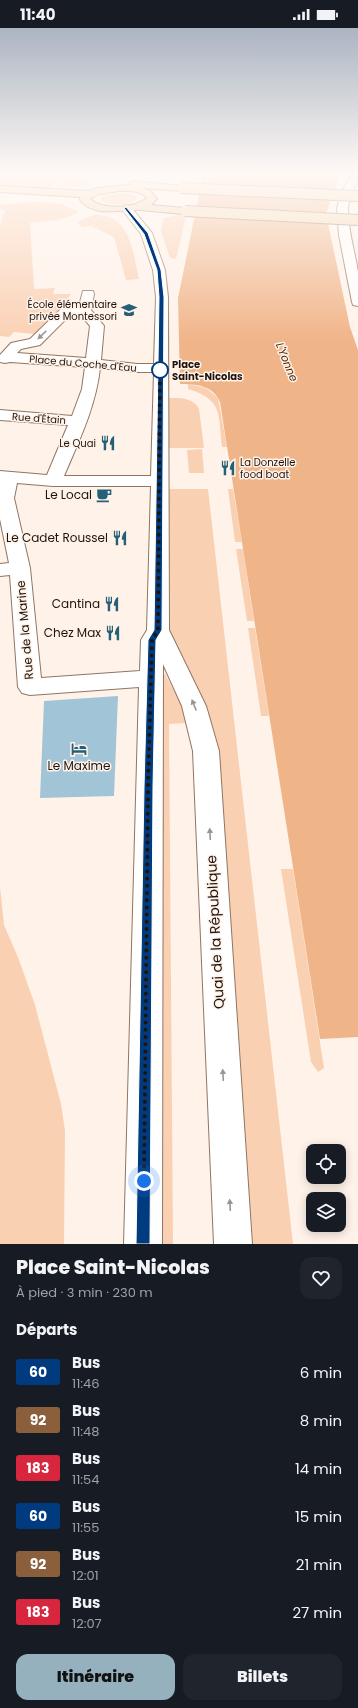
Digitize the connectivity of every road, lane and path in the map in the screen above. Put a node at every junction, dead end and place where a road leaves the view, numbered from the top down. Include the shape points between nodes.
1 (143, 228) edge
2 (344, 228) edge
3 (89, 289) dead end
4 (358, 302) edge
5 (84, 310) junction
6 (3, 361) edge
7 (92, 363) junction
8 (160, 368) junction
9 (0, 415) edge
10 (78, 421) junction
11 (4, 477) edge
12 (53, 481) junction
13 (159, 481) junction
14 (10, 569) edge
15 (158, 630) junction
16 (152, 678) junction
17 (143, 1244) edge
18 (232, 1244) edge

1 - 8 street via 159,270 162,297
2 - 4 street
3 - 5 street
5 -> 6 street via 70,309 35,342 16,346
5 - 7 street via 97,326
6 - 7 street, Place du Coche d'Eau
7 - 8 street, Place du Coche d'Eau
7 - 10 street via 90,389
8 - 13 street
9 - 10 street, Rue d'Étain
10 - 12 street
11 - 12 street
11 - 14 street, Rue de la Marine
12 - 13 street
13 - 15 street
14 - 16 street, Rue de la Marine via 30,687
15 - 16 street via 152,640
18 -> 15 street, Quai de la République via 206,751 194,706
16 - 17 street via 148,787

